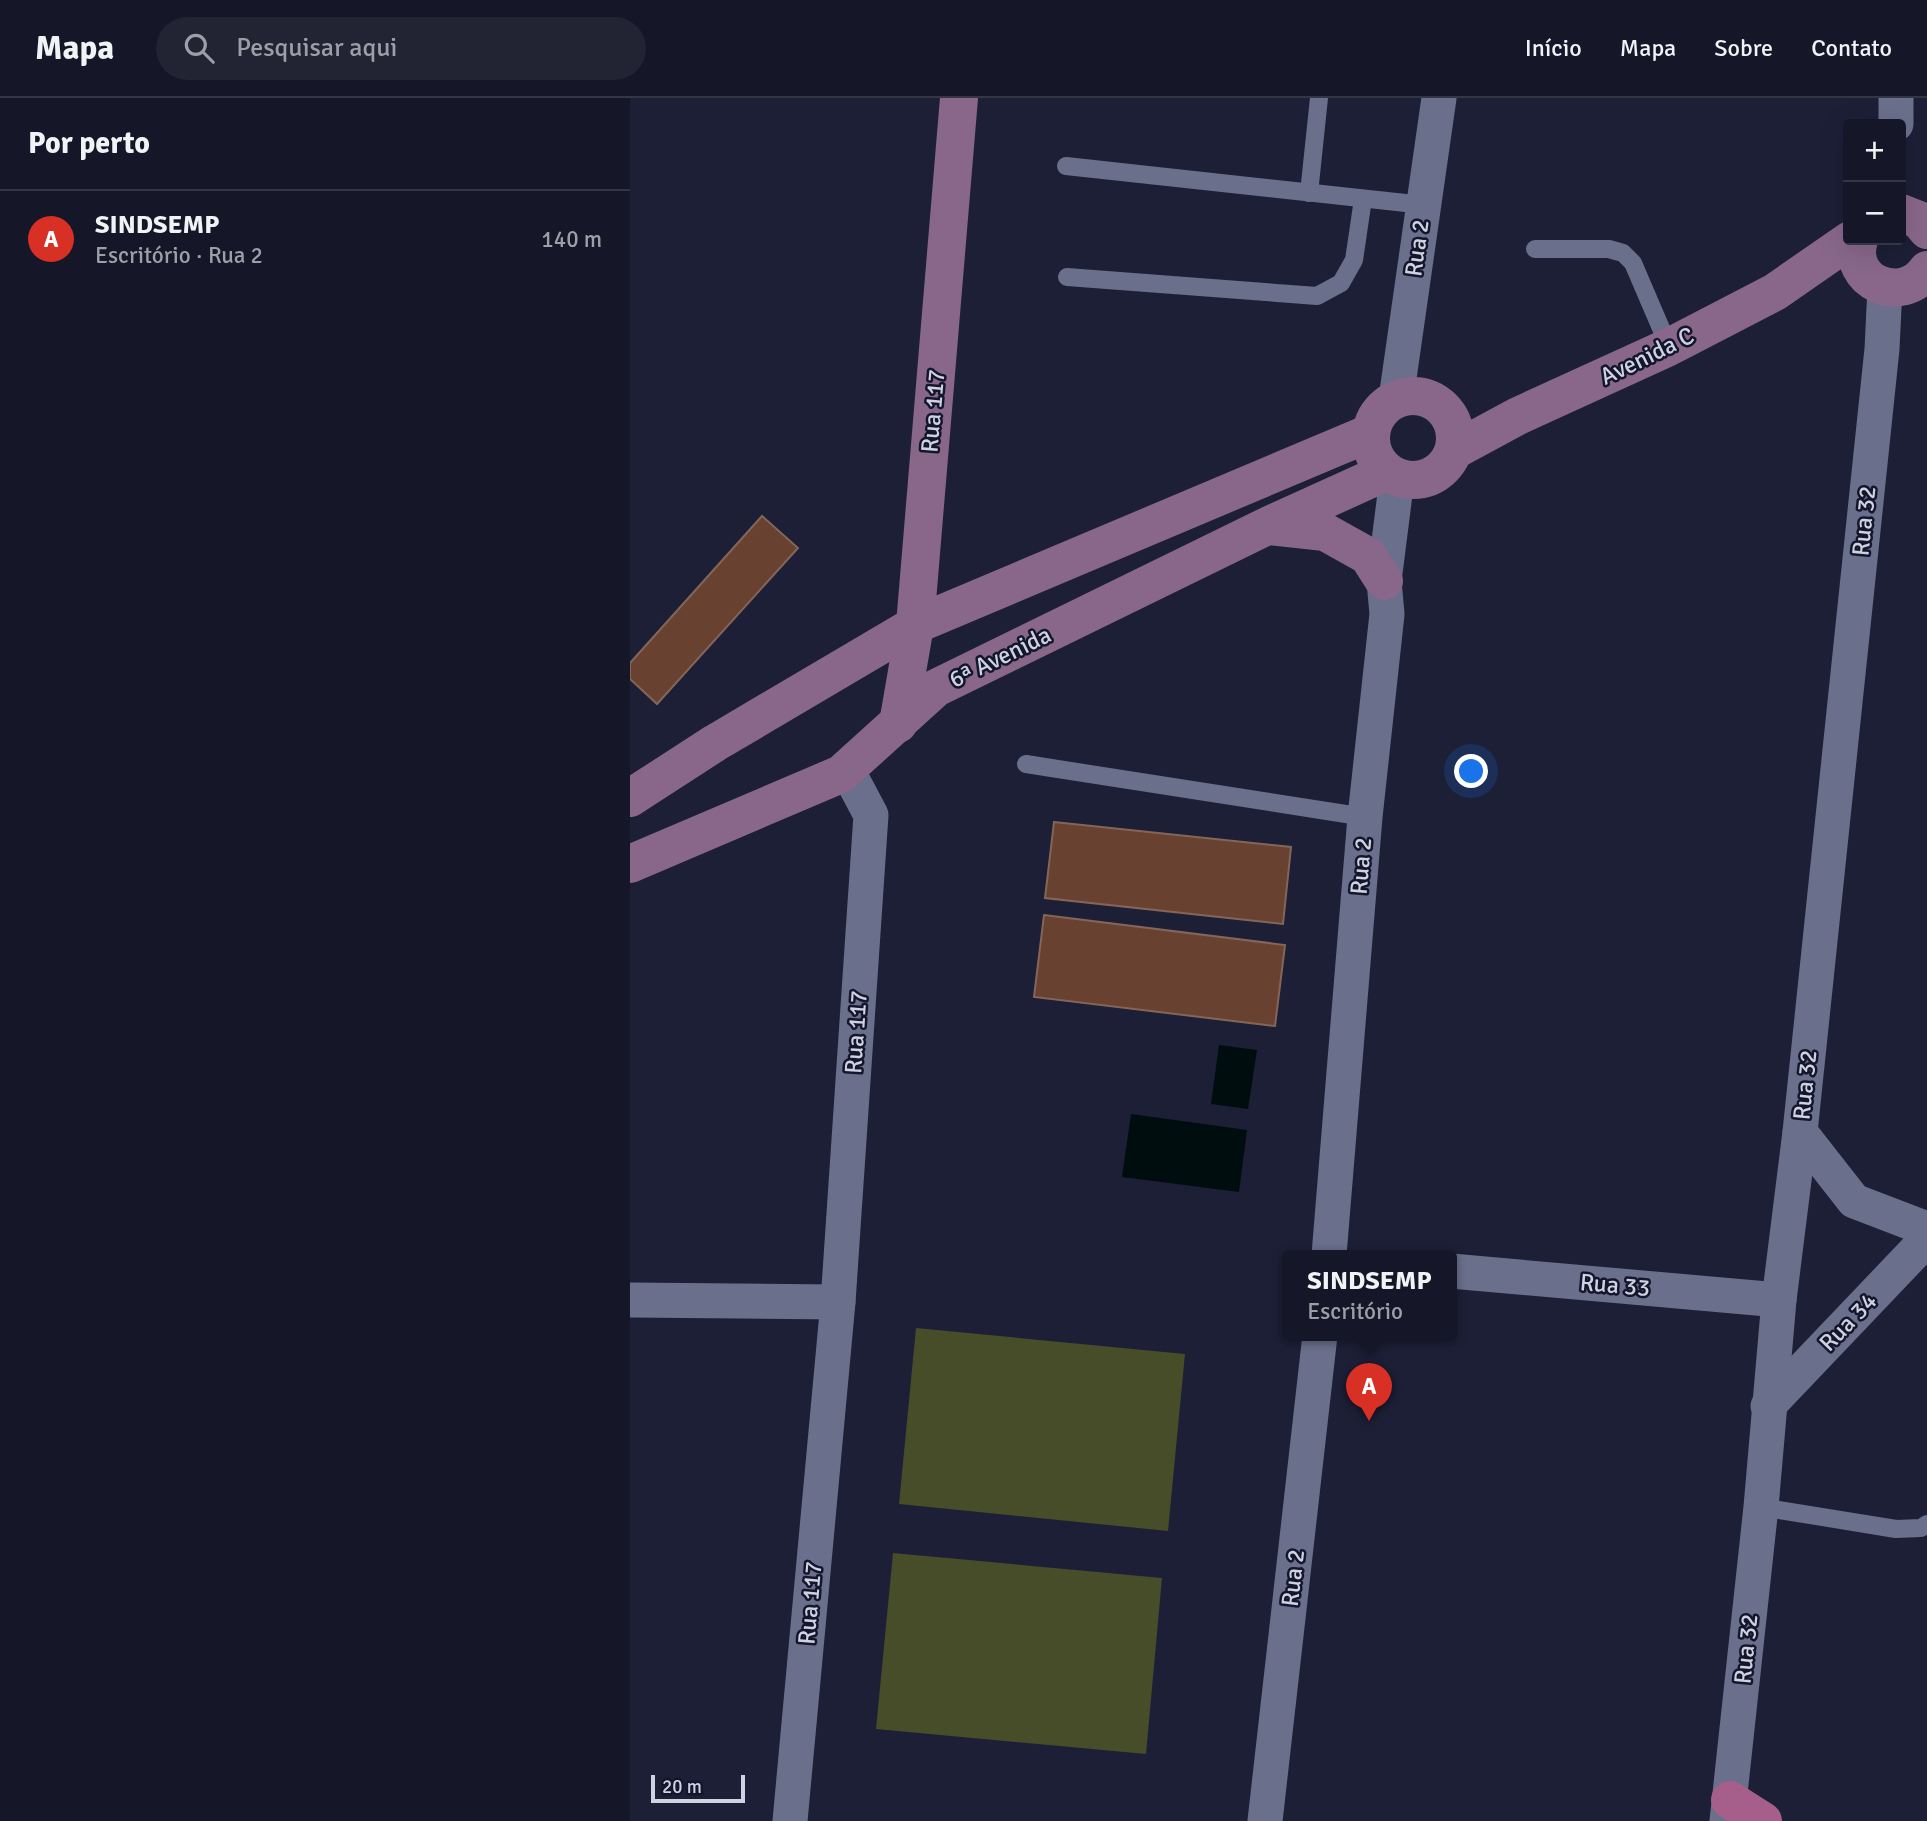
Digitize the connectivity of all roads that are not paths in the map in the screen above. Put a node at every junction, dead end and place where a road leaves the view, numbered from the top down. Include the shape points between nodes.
1 (959, 98) edge
2 (1319, 98) edge
3 (1439, 98) edge
4 (1896, 98) edge
5 (1896, 119) edge
6 (1066, 166) dead end
7 (1308, 193) junction
8 (1363, 199) junction
9 (1424, 205) junction
10 (1535, 249) dead end
11 (1882, 266) edge
12 (1067, 277) dead end
13 (1669, 347) junction
14 (1396, 399) junction
15 (1447, 410) junction
16 (1518, 416) junction
17 (1370, 433) junction
18 (1455, 450) junction
19 (1392, 475) junction
20 (1267, 526) junction
21 (1384, 581) junction
22 (915, 625) junction
23 (936, 688) junction
24 (898, 724) junction
25 (1026, 764) dead end
26 (841, 774) junction
27 (630, 797) edge
28 (1365, 817) junction
29 (630, 864) edge
30 (1800, 1132) junction
31 (1927, 1229) edge
32 (1927, 1239) edge
33 (1329, 1250) edge
34 (1457, 1272) edge
35 (630, 1300) edge
36 (1779, 1300) junction
37 (838, 1301) junction
38 (1319, 1341) edge
39 (1768, 1406) junction
40 (1761, 1507) junction
41 (1927, 1524) edge
42 (1728, 1811) edge
43 (790, 1821) edge
44 (1265, 1821) edge
45 (1762, 1821) edge

1 - 22 street, Rua 117
2 - 7 lane
3 - 9 street, Rua 2
4 - 5 street
6 - 7 lane
7 - 8 lane
8 - 9 lane
8 - 12 lane via 1354,260 1341,284 1317,296
9 - 14 street, Rua 2
10 - 13 lane via 1623,253 1633,263
11 - 13 street, Avenida C via 1774,292
11 - 30 street, Rua 32 via 1882,348
13 - 16 street, Avenida C
14 - 15 street via 1423,396
14 - 17 street via 1384,407
15 - 16 street, Avenida C
15 - 18 street via 1456,429
16 - 18 street, Avenida C
17 - 19 street via 1373,454
17 - 22 street
18 - 19 street via 1440,473 1419,482
19 - 20 street, 6ª Avenida
19 - 21 street, Rua 2
20 - 21 street via 1325,532 1368,556
20 - 23 street, 6ª Avenida
21 - 28 street, Rua 2 via 1387,614
22 - 23 street
22 - 24 street, Rua 117
22 - 27 street
23 - 24 street, 6ª Avenida
24 - 26 street, 6ª Avenida
25 - 28 lane
26 - 29 street, 6ª Avenida
26 - 37 street, Rua 117 via 854,783 871,815
28 - 33 street, Rua 2
30 - 31 street via 1854,1201
30 - 36 street, Rua 32
32 - 39 street, Rua 34
34 - 36 street, Rua 33
35 - 37 street
36 - 39 street, Rua 32
37 - 43 street, Rua 117
38 - 44 street, Rua 2
39 - 40 street, Rua 32
40 - 41 lane via 1896,1529
40 - 42 street, Rua 32
42 - 45 main road

